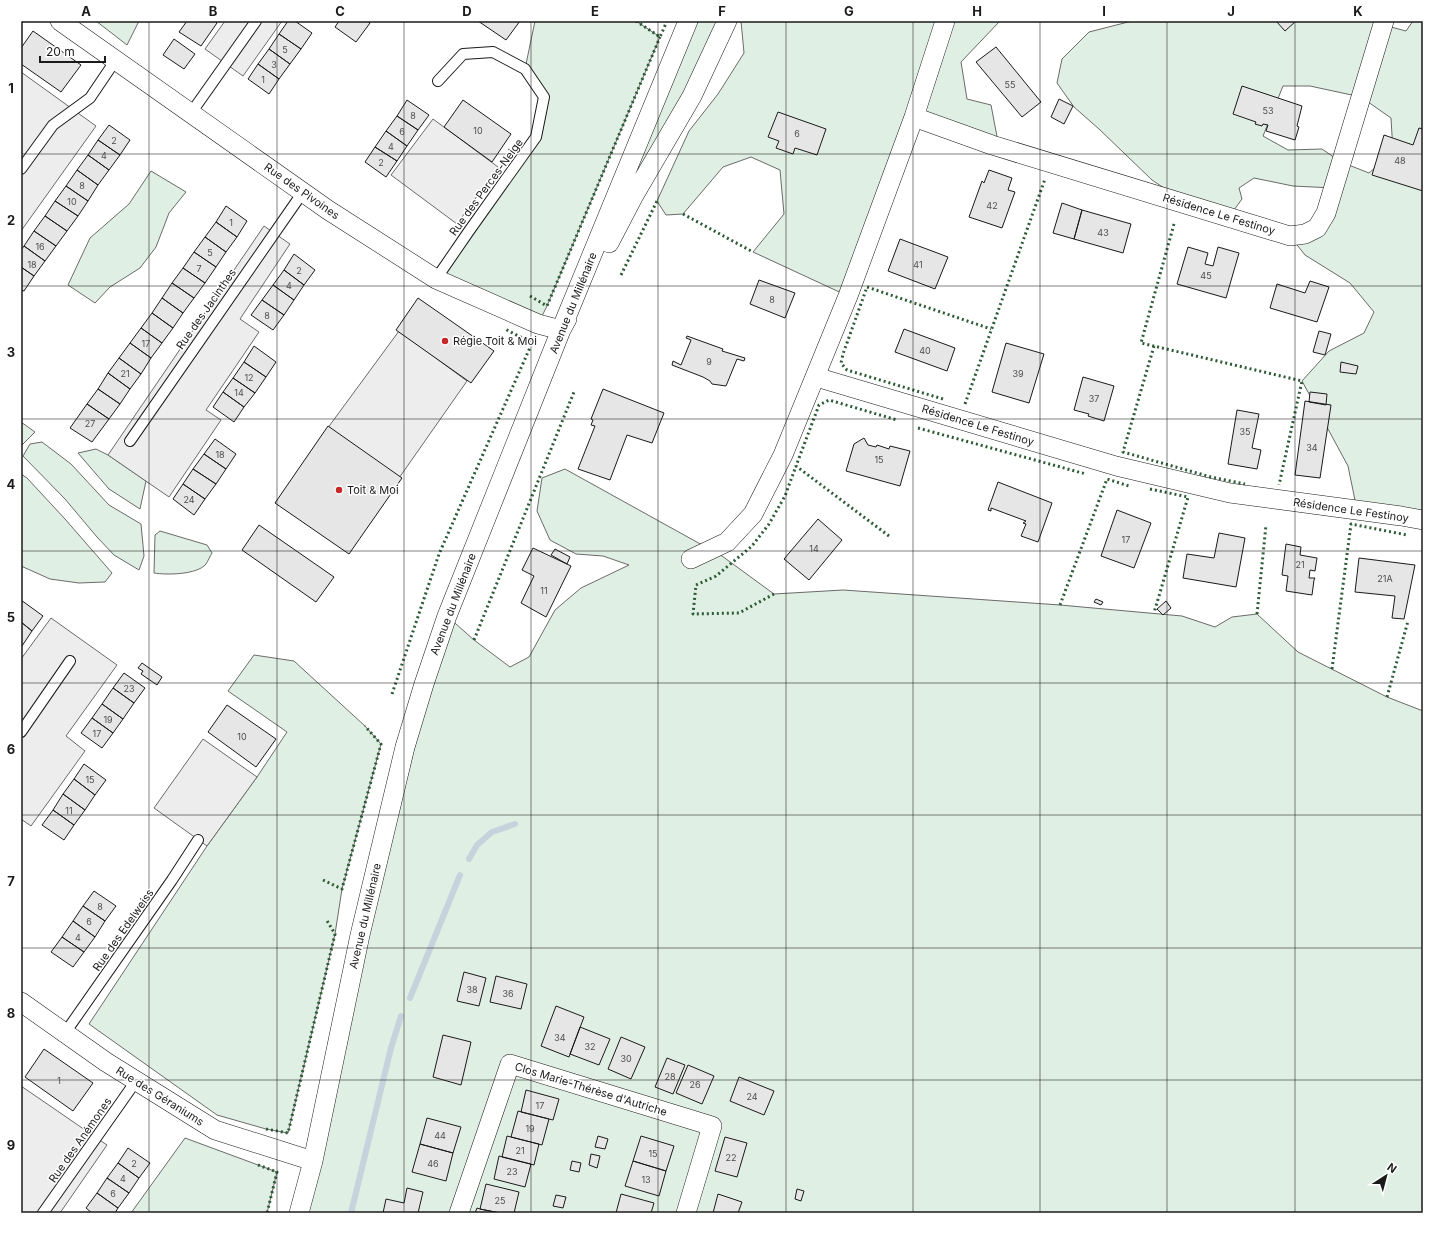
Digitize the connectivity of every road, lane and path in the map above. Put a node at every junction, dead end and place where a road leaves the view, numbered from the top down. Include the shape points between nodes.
1 (60, 21) edge
2 (256, 21) edge
3 (688, 21) edge
4 (727, 21) edge
5 (945, 21) edge
6 (1384, 21) edge
7 (115, 61) junction
8 (438, 82) dead end
9 (191, 113) junction
10 (914, 117) junction
11 (21, 169) edge
12 (303, 192) junction
13 (436, 279) junction
14 (561, 330) junction
15 (816, 377) junction
16 (130, 441) dead end
17 (1423, 520) edge
18 (691, 559) dead end
19 (70, 661) dead end
20 (21, 732) edge
21 (198, 840) dead end
22 (21, 1002) edge
23 (65, 1033) junction
24 (136, 1081) junction
25 (313, 1161) junction
26 (43, 1213) edge
27 (299, 1213) edge
28 (459, 1213) edge
29 (686, 1213) edge

1 - 7 street, Rue des Pivoines
2 - 9 lane
3 - 14 street, Avenue du Millénaire
4 - 14 street via 692,96 633,197
5 - 10 street
6 - 10 street, Résidence Le Festinoy via 1326,213 1317,228 1305,234 1290,236 992,145
7 - 9 street, Rue des Pivoines
7 - 11 lane via 90,98 53,125
8 - 13 lane, Rue des Perces-Neige via 463,54 493,52 525,69 544,98 536,137
9 - 12 street, Rue des Pivoines
10 - 15 street
12 - 13 street, Rue des Pivoines
12 - 16 lane, Rue des Jacinthes
13 - 14 street, Rue des Pivoines via 538,324
14 - 25 street, Avenue du Millénaire via 447,616 405,747 360,935
15 - 17 street, Résidence Le Festinoy via 1124,468 1230,493
15 - 18 street via 783,455 753,514 727,542
19 - 20 lane
21 - 23 lane, Rue des Edelweiss
22 - 23 street, Rue des Géraniums
23 - 24 street, Rue des Géraniums
24 - 25 street, Rue des Géraniums via 215,1130
24 - 26 lane, Rue des Anémones
25 - 27 street, Avenue du Millénaire
28 - 29 street, Clos Marie-Thérèse d'Autriche via 510,1064 712,1126

